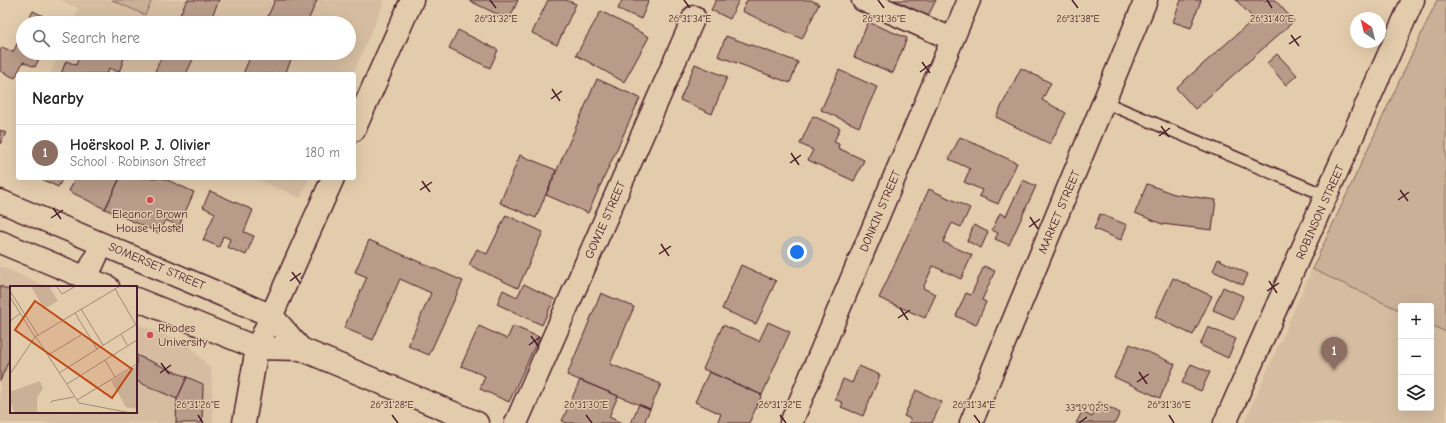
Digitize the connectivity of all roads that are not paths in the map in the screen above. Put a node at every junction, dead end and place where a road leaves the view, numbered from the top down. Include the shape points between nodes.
1 (412, 0) edge
2 (862, 0) edge
3 (969, 0) edge
4 (1146, 0) edge
5 (1413, 0) edge
6 (694, 17) dead end
7 (952, 39) junction
8 (1104, 102) junction
9 (356, 126) edge
10 (332, 180) edge
11 (1327, 196) junction
12 (0, 201) edge
13 (0, 242) edge
14 (102, 244) junction
15 (86, 278) junction
16 (106, 286) edge
17 (137, 299) edge
18 (272, 316) junction
19 (257, 348) junction
20 (301, 349) junction
21 (244, 423) edge
22 (477, 423) edge
23 (516, 423) edge
24 (791, 423) edge
25 (971, 423) edge
26 (1225, 423) edge

1 - 9 street
2 - 7 street
3 - 7 street, DONKIN STREET
4 - 8 street, MARKET STREET
5 - 11 street, ROBINSON STREET
6 - 23 street, GOWIE STREET
7 - 24 street, DONKIN STREET
8 - 11 lane
8 - 25 street, MARKET STREET
10 - 18 street
11 - 26 street, ROBINSON STREET
12 - 14 street, SOMERSET STREET
13 - 15 street
14 - 15 street
14 - 18 street, SOMERSET STREET
15 - 16 street
17 - 19 street, SOMERSET STREET
18 - 19 street
18 - 20 street, SOMERSET STREET
19 - 20 street, SOMERSET STREET
19 - 21 street
20 - 22 street, SOMERSET STREET

